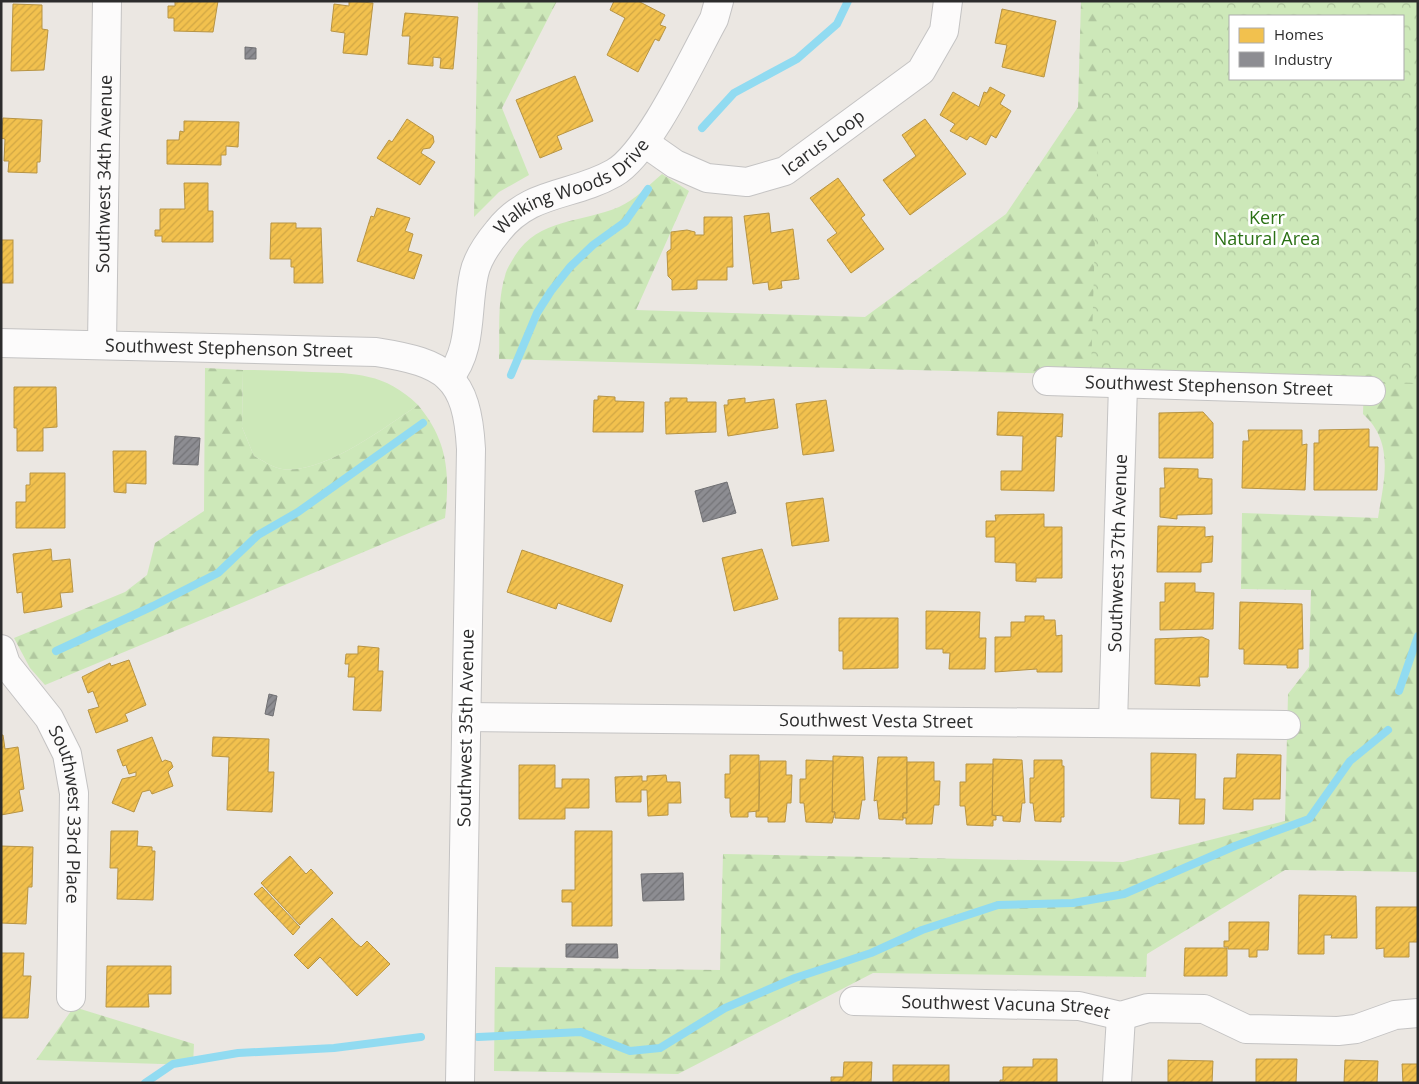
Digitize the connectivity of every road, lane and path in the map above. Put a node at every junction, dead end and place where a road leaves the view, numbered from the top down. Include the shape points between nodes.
1 (107, 1) edge
2 (720, 1) edge
3 (948, 1) edge
4 (645, 143) junction
5 (1, 343) edge
6 (102, 346) junction
7 (449, 378) junction
8 (1047, 381) dead end
9 (1123, 385) junction
10 (1371, 390) dead end
11 (1, 649) edge
12 (466, 717) junction
13 (1113, 723) junction
14 (1286, 725) dead end
15 (71, 998) dead end
16 (854, 1002) dead end
17 (1418, 1014) edge
18 (1121, 1016) junction
19 (460, 1083) edge
20 (1117, 1083) edge

1 - 6 street, Southwest 34th Avenue
2 - 4 street, Walking Woods Drive via 714,19
3 - 4 street, Icarus Loop via 944,31 921,71 785,171 747,182 707,178 675,164
4 - 7 street, Walking Woods Drive via 615,172 584,186 538,199 518,210 498,230 474,272 465,351 460,365
5 - 6 street, Southwest Stephenson Street
6 - 7 street, Southwest Stephenson Street via 376,352 423,362
7 - 12 street, Southwest 35th Avenue via 466,404 470,420
8 - 9 street, Southwest Stephenson Street
9 - 10 street, Southwest Stephenson Street
9 - 13 street, Southwest 37th Avenue
11 - 15 street, Southwest 33rd Place via 6,664 49,718 67,754 74,793
12 - 13 street, Southwest Vesta Street
12 - 19 street, Southwest 35th Avenue
13 - 14 street, Southwest Vesta Street
16 - 18 street, Southwest Vacuna Street via 1079,1006
17 - 18 street, Southwest Vacuna Street via 1395,1015 1344,1031 1246,1029 1204,1009 1148,1008
18 - 20 street

